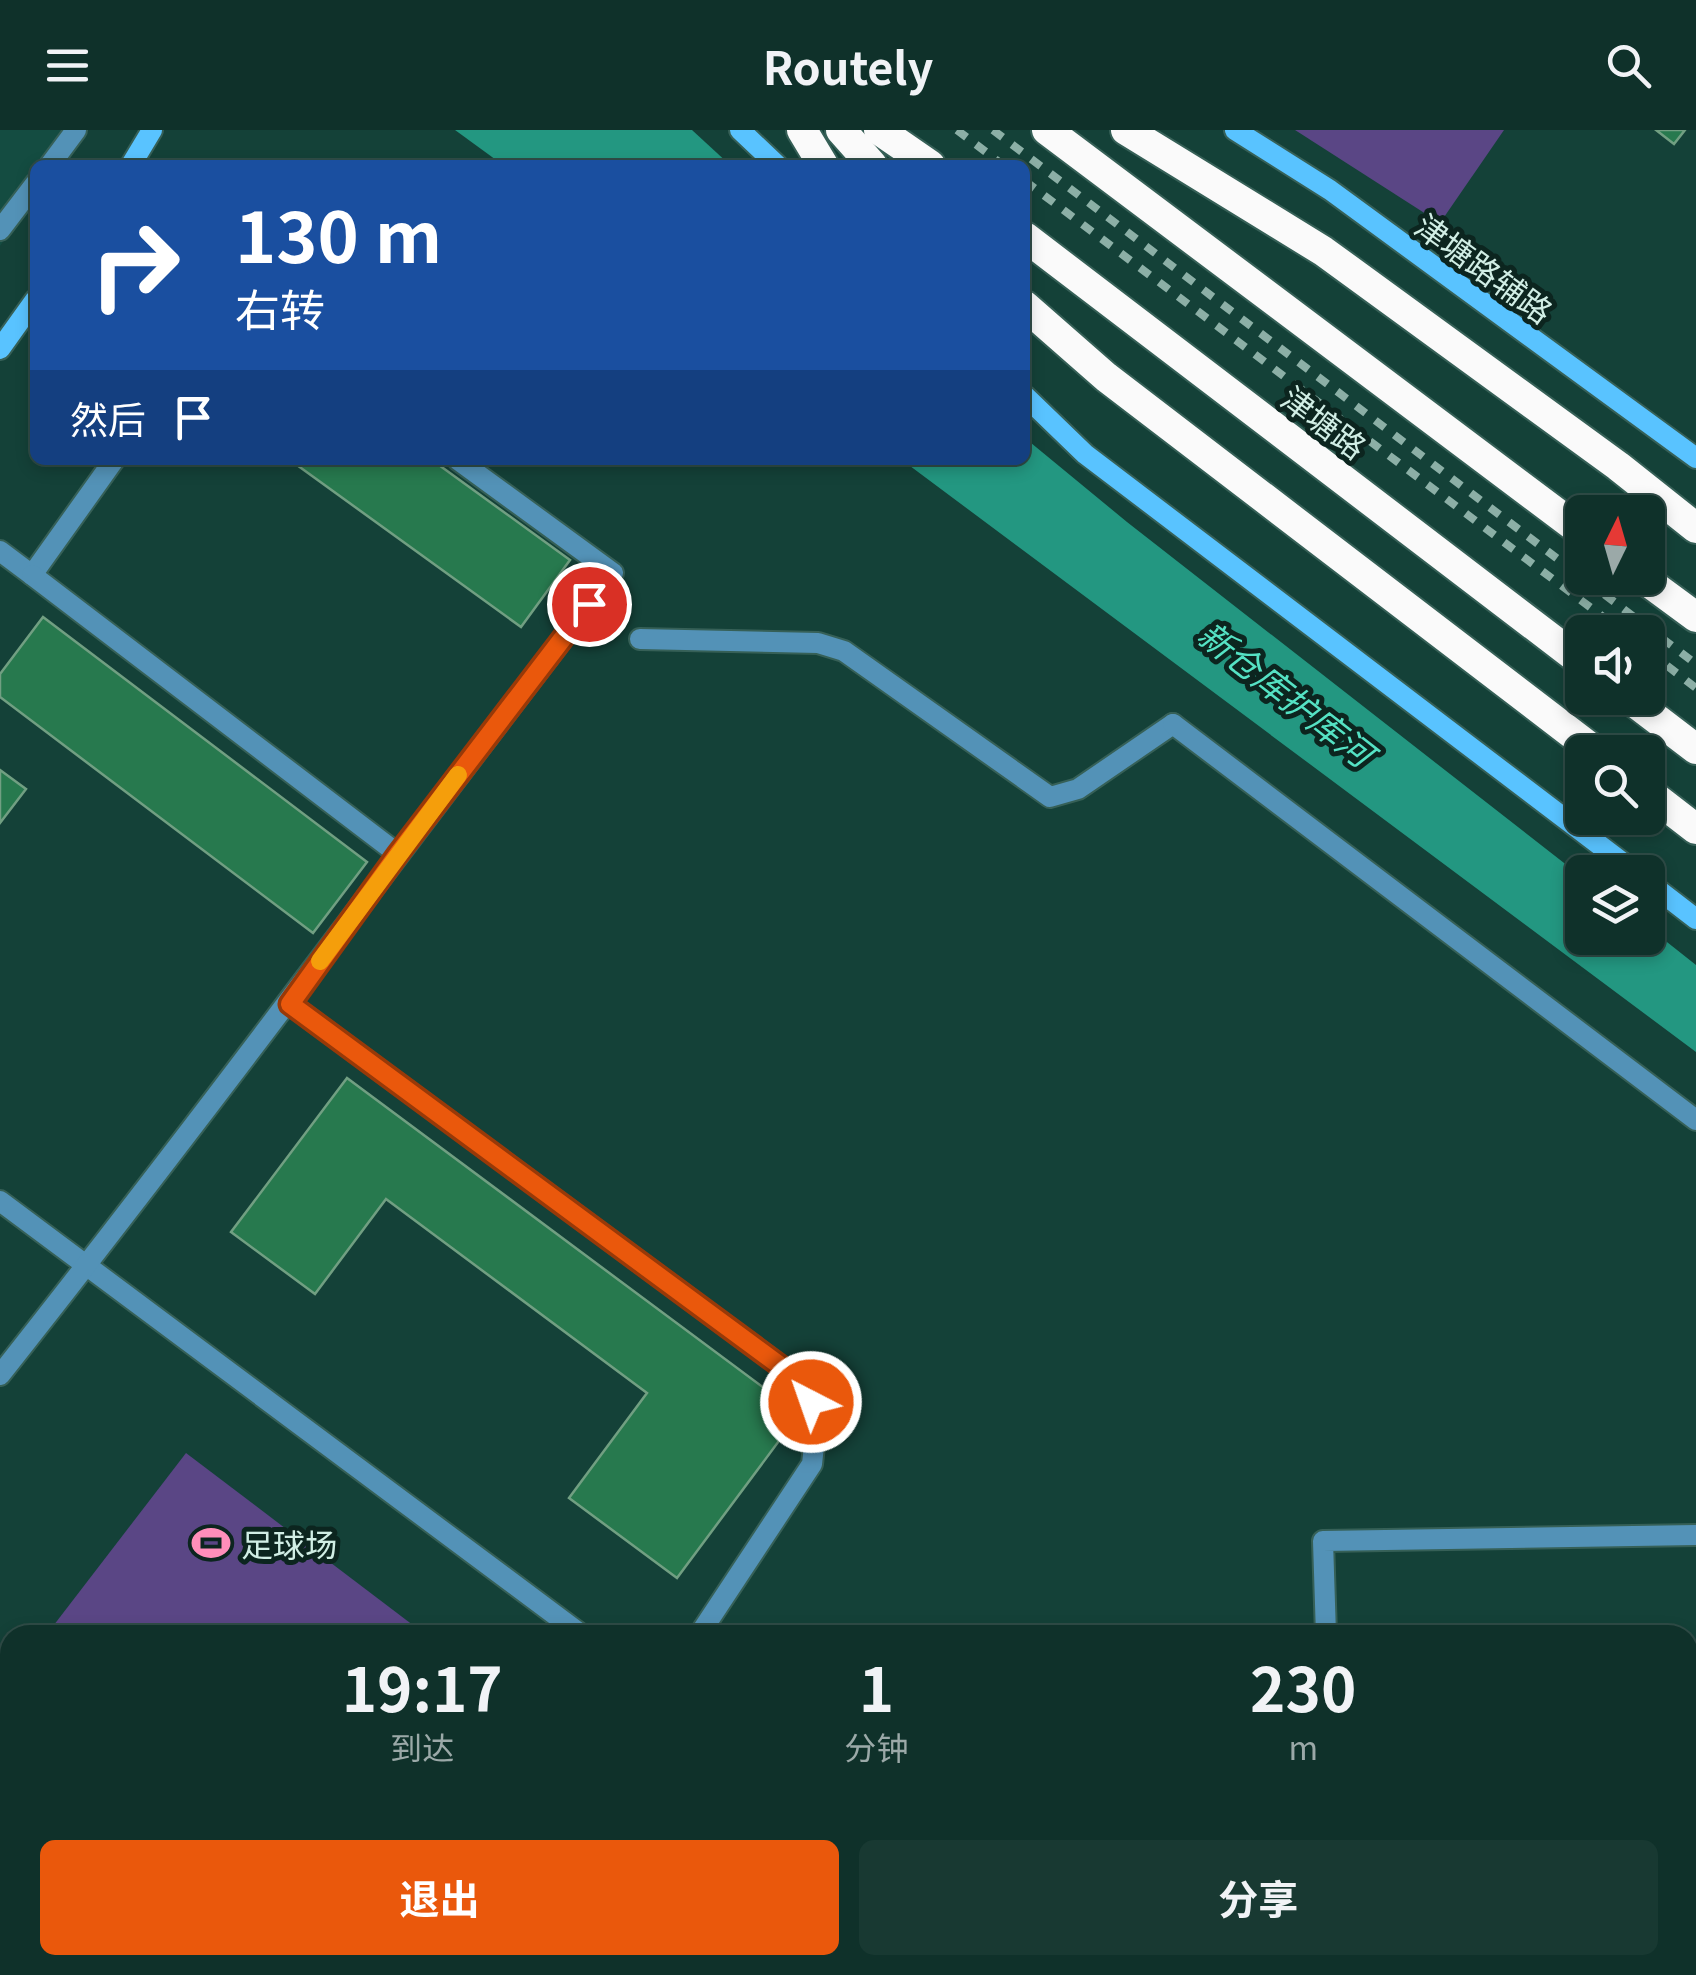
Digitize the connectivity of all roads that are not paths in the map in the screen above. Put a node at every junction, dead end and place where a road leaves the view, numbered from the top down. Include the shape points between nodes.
1 (76, 130) edge
2 (740, 130) edge
3 (802, 130) edge
4 (840, 130) edge
5 (879, 130) edge
6 (1046, 130) edge
7 (1126, 130) edge
8 (1235, 130) edge
9 (149, 133) edge
10 (54, 160) edge
11 (134, 160) edge
12 (772, 160) edge
13 (820, 160) edge
14 (867, 160) edge
15 (923, 160) edge
16 (30, 191) edge
17 (0, 230) edge
18 (1030, 240) edge
19 (30, 307) edge
20 (1030, 310) edge
21 (0, 349) edge
22 (1030, 401) edge
23 (1696, 458) edge
24 (110, 465) edge
25 (465, 465) edge
26 (1565, 519) edge
27 (1696, 528) edge
28 (0, 552) edge
29 (32, 575) junction
30 (1665, 594) edge
31 (1696, 617) edge
32 (640, 639) dead end
33 (1565, 649) edge
34 (1651, 715) edge
35 (1574, 735) edge
36 (1696, 749) edge
37 (1665, 805) edge
38 (1696, 830) edge
39 (398, 854) junction
40 (1613, 855) edge
41 (1665, 895) edge
42 (1696, 919) edge
43 (290, 1004) junction
44 (1696, 1120) edge
45 (0, 1201) edge
46 (86, 1267) junction
47 (0, 1375) edge
48 (1696, 1535) edge
49 (569, 1625) edge
50 (705, 1625) edge
51 (1326, 1625) edge

1 - 10 street
2 - 12 street
3 - 13 highway
4 - 14 highway
5 - 15 highway
6 - 26 highway, 津塘路
7 - 27 highway via 1323,250
8 - 23 street, 津塘路辅路 via 1330,190
9 - 11 street
16 - 17 street
18 - 33 highway, 津塘路
19 - 21 street
20 - 35 highway via 1106,377
22 - 40 street via 1085,454
24 - 29 street
25 - 39 street via 613,573
28 - 29 street
29 - 39 street
30 - 31 highway
32 - 44 street via 818,643 844,651 1050,797 1078,789 1173,724
34 - 36 highway
37 - 38 highway
39 - 43 street
41 - 42 street
43 - 46 street
43 - 50 street via 798,1379 816,1428 812,1464
45 - 46 street
46 - 47 street
46 - 49 street
48 - 51 street via 1323,1541

